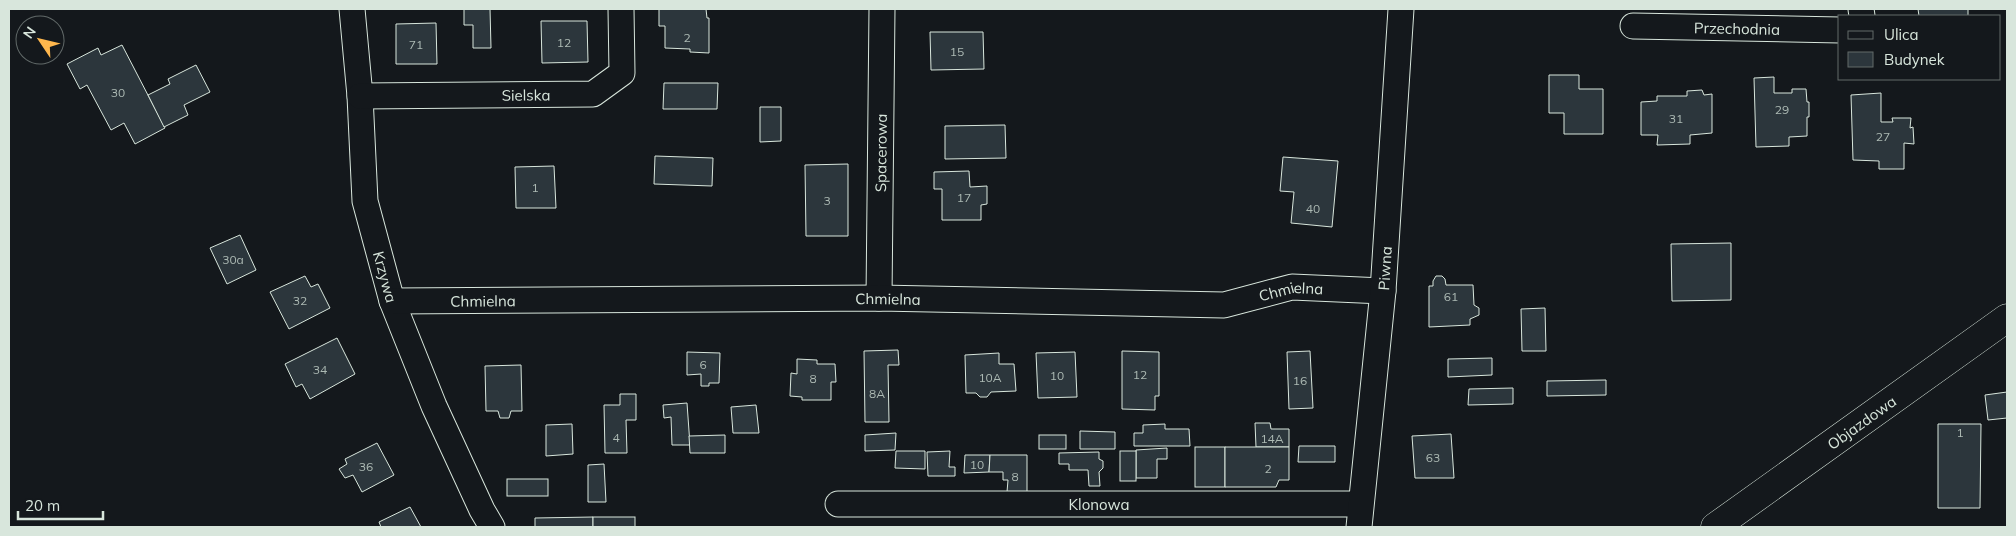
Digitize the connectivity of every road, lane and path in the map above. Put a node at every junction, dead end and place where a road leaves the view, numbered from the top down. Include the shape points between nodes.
1 (352, 9) edge
2 (621, 9) edge
3 (882, 9) edge
4 (1401, 9) edge
5 (1633, 26) dead end
6 (1838, 30) edge
7 (360, 96) junction
8 (1383, 291) junction
9 (879, 298) junction
10 (392, 301) junction
11 (2007, 318) edge
12 (838, 504) dead end
13 (1359, 516) edge
14 (492, 527) edge
15 (1715, 527) edge

1 - 7 street, Krzywa
2 - 7 street, Sielska via 622,73 593,94
3 - 9 street, Spacerowa
4 - 8 street, Piwna
5 - 6 street, Przechodnia
7 - 10 street, Krzywa via 365,201
8 - 9 street, Chmielna via 1292,287 1224,305
8 - 13 street, Piwna
9 - 10 street, Chmielna
10 - 14 street, Krzywa via 434,406
11 - 15 main road, Objazdowa
12 - 13 street, Klonowa

